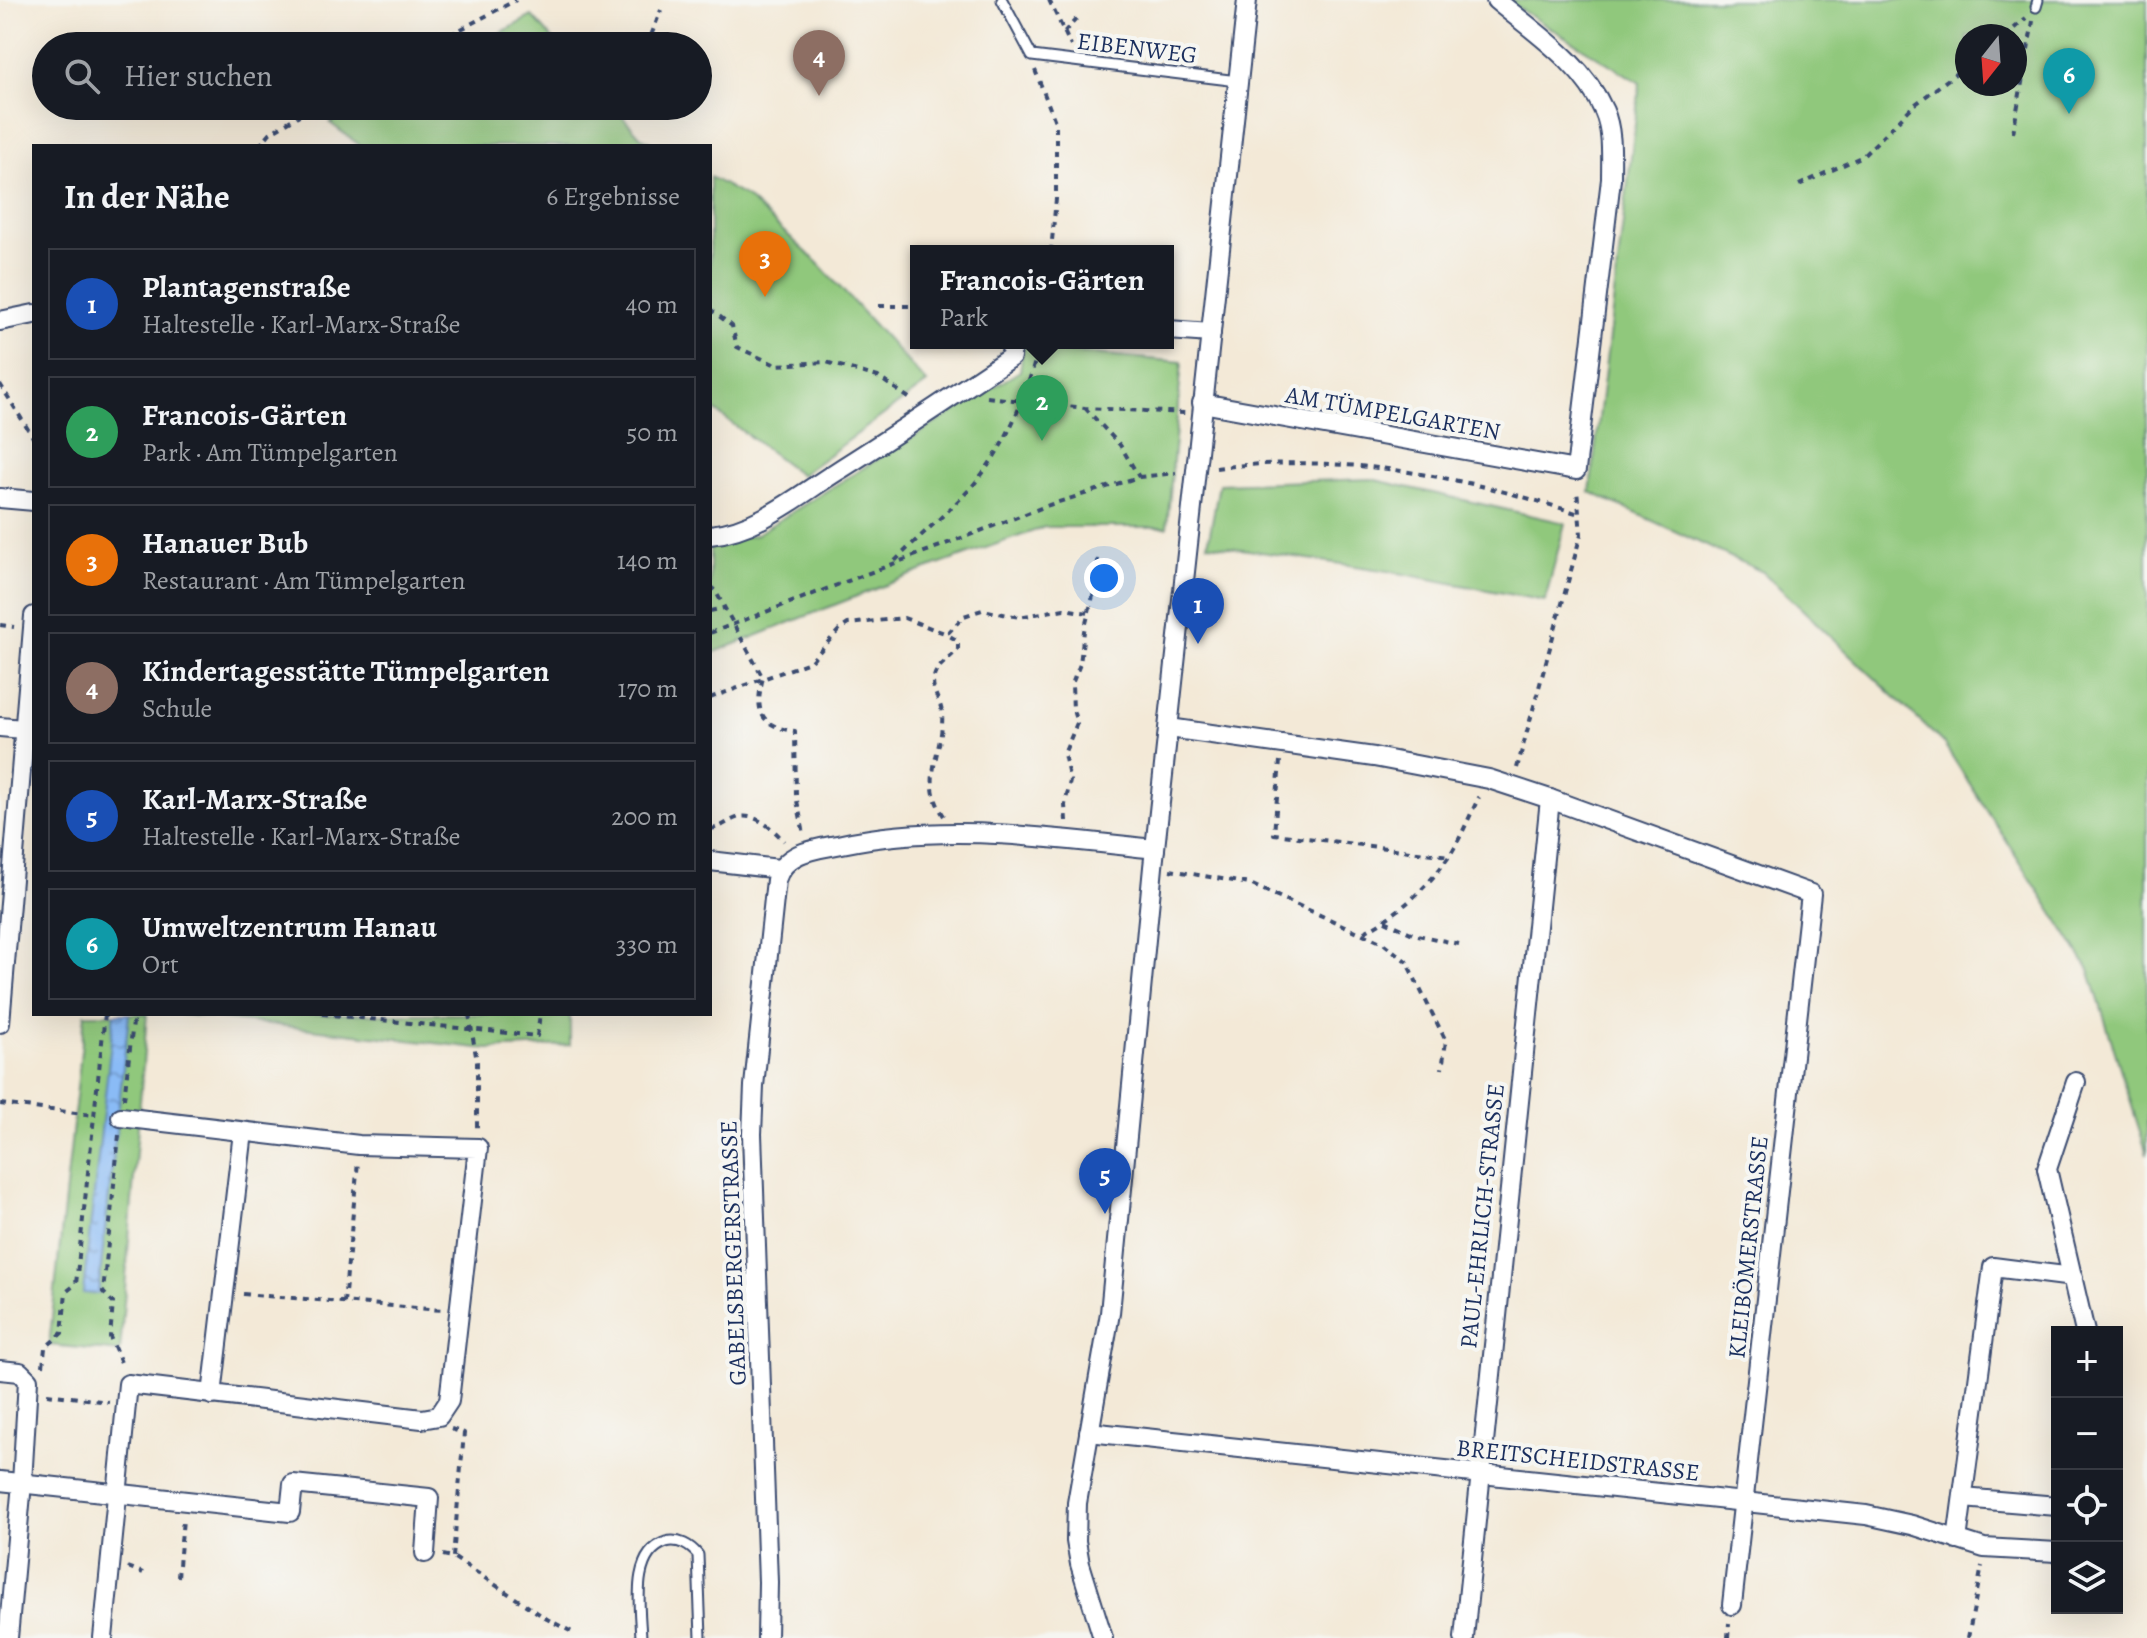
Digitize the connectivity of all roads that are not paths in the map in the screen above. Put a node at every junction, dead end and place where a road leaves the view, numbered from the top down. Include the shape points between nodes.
1 (1002, 0) edge
2 (1247, 0) edge
3 (1496, 0) edge
4 (1238, 81) junction
5 (32, 314) edge
6 (0, 321) edge
7 (1174, 330) edge
8 (1211, 333) junction
9 (1012, 349) edge
10 (1202, 403) junction
11 (0, 498) edge
12 (32, 501) edge
13 (712, 535) edge
14 (32, 637) edge
15 (0, 727) edge
16 (1169, 728) junction
17 (23, 729) junction
18 (1550, 799) junction
19 (1154, 858) junction
20 (794, 859) junction
21 (712, 861) edge
22 (1, 992) edge
23 (0, 1023) edge
24 (2076, 1082) dead end
25 (121, 1117) road end
26 (243, 1132) junction
27 (2073, 1277) junction
28 (2084, 1326) edge
29 (0, 1370) edge
30 (212, 1395) junction
31 (1089, 1432) junction
32 (1481, 1473) junction
33 (0, 1481) edge
34 (22, 1483) junction
35 (117, 1493) junction
36 (1963, 1498) junction
37 (1743, 1502) junction
38 (2051, 1505) edge
39 (1957, 1540) junction
40 (2051, 1552) edge
41 (425, 1553) road end
42 (1732, 1605) dead end
43 (8, 1638) edge
44 (103, 1638) edge
45 (641, 1638) edge
46 (701, 1638) edge
47 (767, 1638) edge
48 (1103, 1638) edge
49 (1464, 1638) edge

1 - 4 lane, EIBENWEG via 1032,56
2 - 4 street
3 - 10 street, AM TÜMPELGARTEN via 1583,79 1604,112 1611,142 1576,470
4 - 8 street
5 - 6 street
7 - 8 street
8 - 10 street
9 - 13 street via 1011,357 764,517
10 - 16 street
11 - 12 street
14 - 17 street
15 - 17 street
16 - 18 street via 1428,766
16 - 19 street
17 - 22 street
18 - 32 street, PAUL-EHRLICH-STRASSE
18 - 37 street, KLEIBÖMERSTRASSE via 1811,894
19 - 20 street via 1067,840 954,831 866,839
19 - 31 street via 1110,1313
20 - 21 street
20 - 47 street, GABELSBERGERSTRASSE via 776,880 752,1134
22 - 23 street
24 - 27 street via 2047,1169
25 - 26 street
26 - 30 street
26 - 30 street via 359,1145 478,1148 460,1312 449,1401 439,1416 422,1419
27 - 28 street
27 - 36 street via 1993,1267
29 - 34 street via 20,1372 34,1392
30 - 35 street via 128,1384
31 - 32 street, BREITSCHEIDSTRASSE
31 - 48 street via 1076,1541
32 - 37 street, BREITSCHEIDSTRASSE
32 - 49 street, PAUL-EHRLICH-STRASSE
33 - 34 street
34 - 35 street
34 - 43 street
35 - 41 street via 290,1512 293,1484 429,1498
35 - 44 street
36 - 38 street
36 - 39 street
37 - 39 street, BREITSCHEIDSTRASSE via 1890,1519
37 - 42 street, KLEIBÖMERSTRASSE
39 - 40 street, BREITSCHEIDSTRASSE via 1984,1548
45 - 46 lane via 644,1566 649,1553 672,1540 692,1546 698,1555

